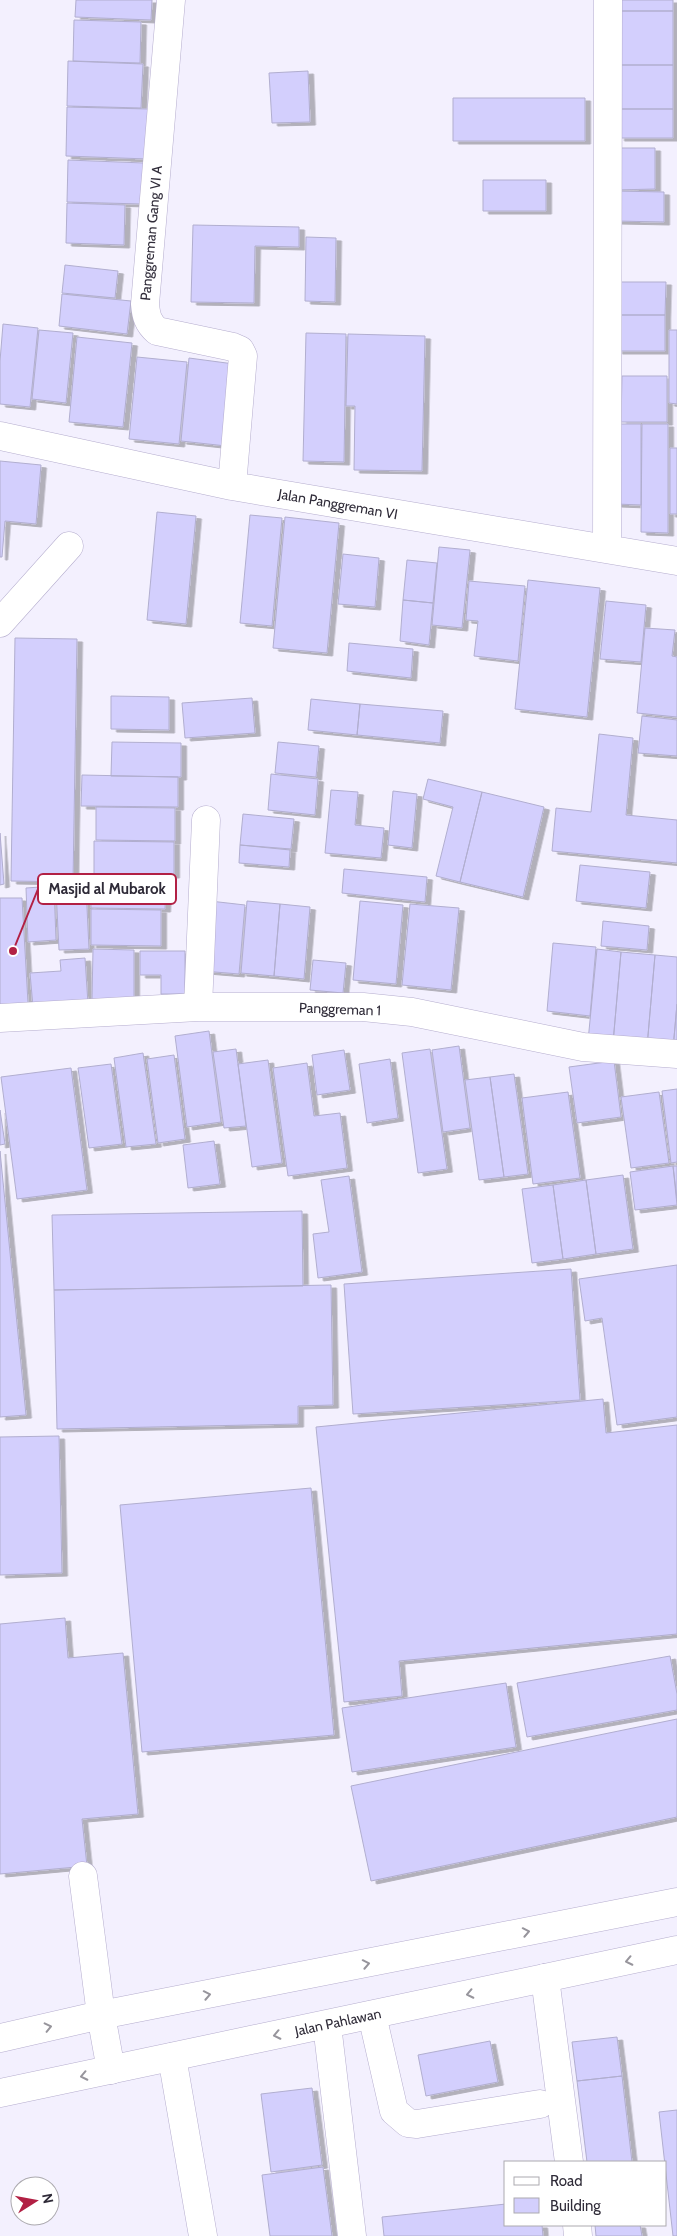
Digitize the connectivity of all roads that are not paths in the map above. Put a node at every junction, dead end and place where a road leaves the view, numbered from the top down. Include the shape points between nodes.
1 (171, 0) edge
2 (608, 0) edge
3 (0, 436) edge
4 (232, 486) junction
5 (69, 546) dead end
6 (607, 550) junction
7 (677, 561) edge
8 (0, 623) edge
9 (206, 820) dead end
10 (198, 1007) junction
11 (0, 1018) edge
12 (677, 1054) edge
13 (83, 1876) dead end
14 (677, 1902) edge
15 (677, 1950) edge
16 (545, 1978) junction
17 (100, 2015) junction
18 (372, 2015) junction
19 (327, 2025) junction
20 (0, 2038) edge
21 (172, 2057) junction
22 (111, 2070) junction
23 (0, 2093) edge
24 (540, 2104) dead end
25 (569, 2161) edge
26 (203, 2236) edge
27 (352, 2236) edge

1 - 4 street, Panggreman Gang VI A via 146,315 157,331 233,347 244,356
2 - 6 street
3 - 4 street, Jalan Panggreman VI
4 - 6 street, Jalan Panggreman VI
5 - 8 street
6 - 7 street, Jalan Panggreman VI
9 - 10 street
10 - 11 street, Panggreman 1
10 - 12 street, Panggreman 1 via 382,1009 412,1012 583,1047
13 - 17 street
17 -> 14 street
15 -> 16 street, Jalan Pahlawan
16 -> 18 street, Jalan Pahlawan
16 - 25 street
20 -> 17 street
17 - 22 street
18 - 19 street, Jalan Pahlawan
18 - 24 street via 394,2111 408,2123
19 -> 21 street, Jalan Pahlawan
19 - 27 street
21 - 22 street, Jalan Pahlawan
21 - 26 street
22 -> 23 street, Jalan Pahlawan

